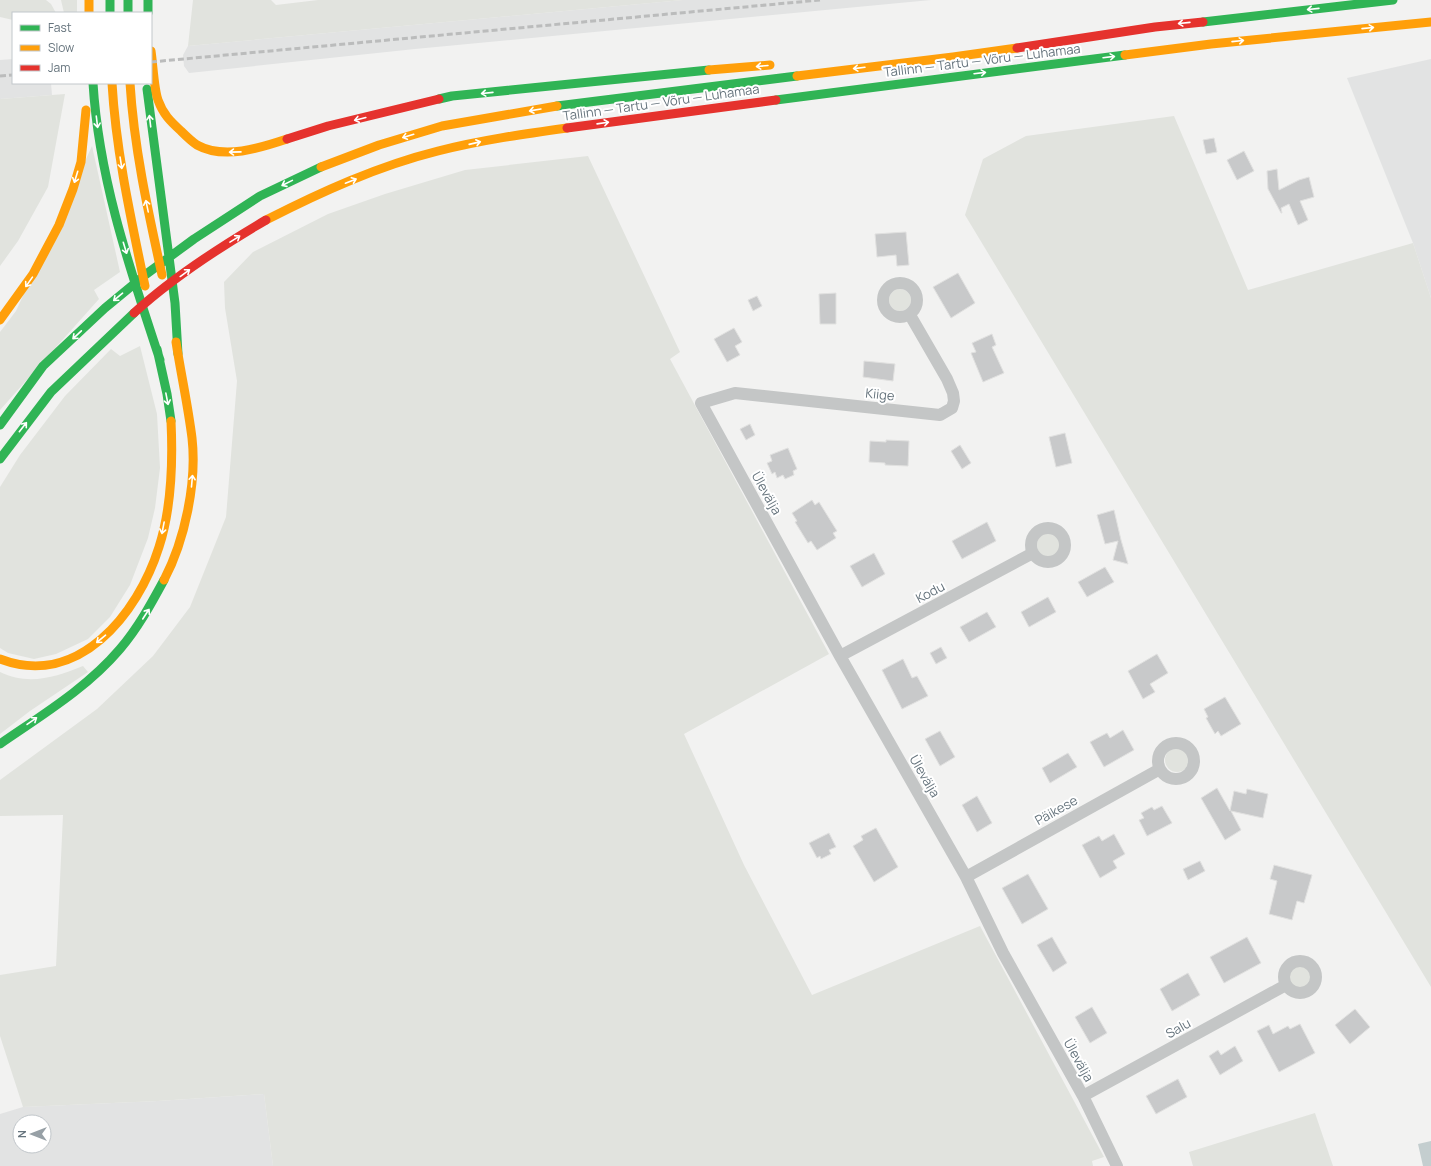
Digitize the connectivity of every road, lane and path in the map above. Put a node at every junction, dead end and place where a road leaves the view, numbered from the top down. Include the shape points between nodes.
1 (89, 0) edge
2 (110, 0) edge
3 (128, 0) edge
4 (148, 0) edge
5 (1393, 0) edge
6 (89, 12) edge
7 (110, 12) edge
8 (128, 12) edge
9 (148, 12) edge
10 (1431, 22) edge
11 (932, 50) dead end
12 (953, 57) junction
13 (152, 59) edge
14 (782, 64) dead end
15 (88, 84) edge
16 (93, 84) edge
17 (112, 84) edge
18 (130, 84) edge
19 (147, 84) edge
20 (910, 315) dead end
21 (0, 320) edge
22 (178, 354) junction
23 (160, 360) junction
24 (701, 403) joint
25 (0, 425) edge
26 (0, 459) edge
27 (1033, 553) dead end
28 (840, 656) junction
29 (0, 659) edge
30 (0, 744) edge
31 (1160, 769) dead end
32 (966, 877) junction
33 (1286, 985) dead end
34 (1083, 1096) junction
35 (1117, 1166) edge

1 - 6 main road
2 - 7 main road
3 - 8 main road
4 - 9 main road
5 -> 12 main road, Tallinn — Tartu — Võru — Luhamaa via 1155,27
26 -> 10 main road, Tallinn — Tartu — Võru — Luhamaa via 51,392 148,300 202,260 265,220 322,192 437,151 500,137 720,107 1211,44
11 - 12 main road
12 -> 25 main road, Tallinn — Tartu — Võru — Luhamaa via 558,106 442,126 379,145 312,171 260,196 145,275 105,308 43,366
14 -> 13 main road via 452,96 328,126 253,150 233,152 200,146 191,141 166,117 157,98
15 -> 21 main road via 81,163 70,200 38,268
16 -> 23 main road via 99,141 108,190
17 -> 23 main road via 125,189
22 -> 18 main road via 145,193 130,102
22 -> 19 main road via 175,303
20 - 24 street, Kiige via 948,379 953,393 952,408 940,415 735,393
30 -> 22 main road via 96,674 120,649 146,614 168,573 184,528 193,469 192,439
23 -> 29 main road via 171,420 170,492 163,532 154,561 139,591 120,620 102,639 80,655 52,665 29,666 8,663
24 - 28 street, Ülevälja
27 - 28 street, Kodu
28 - 32 street, Ülevälja
31 - 32 street, Päikese
32 - 34 street, Ülevälja via 1003,953
33 - 34 street, Salu
34 - 35 street, Ülevälja

